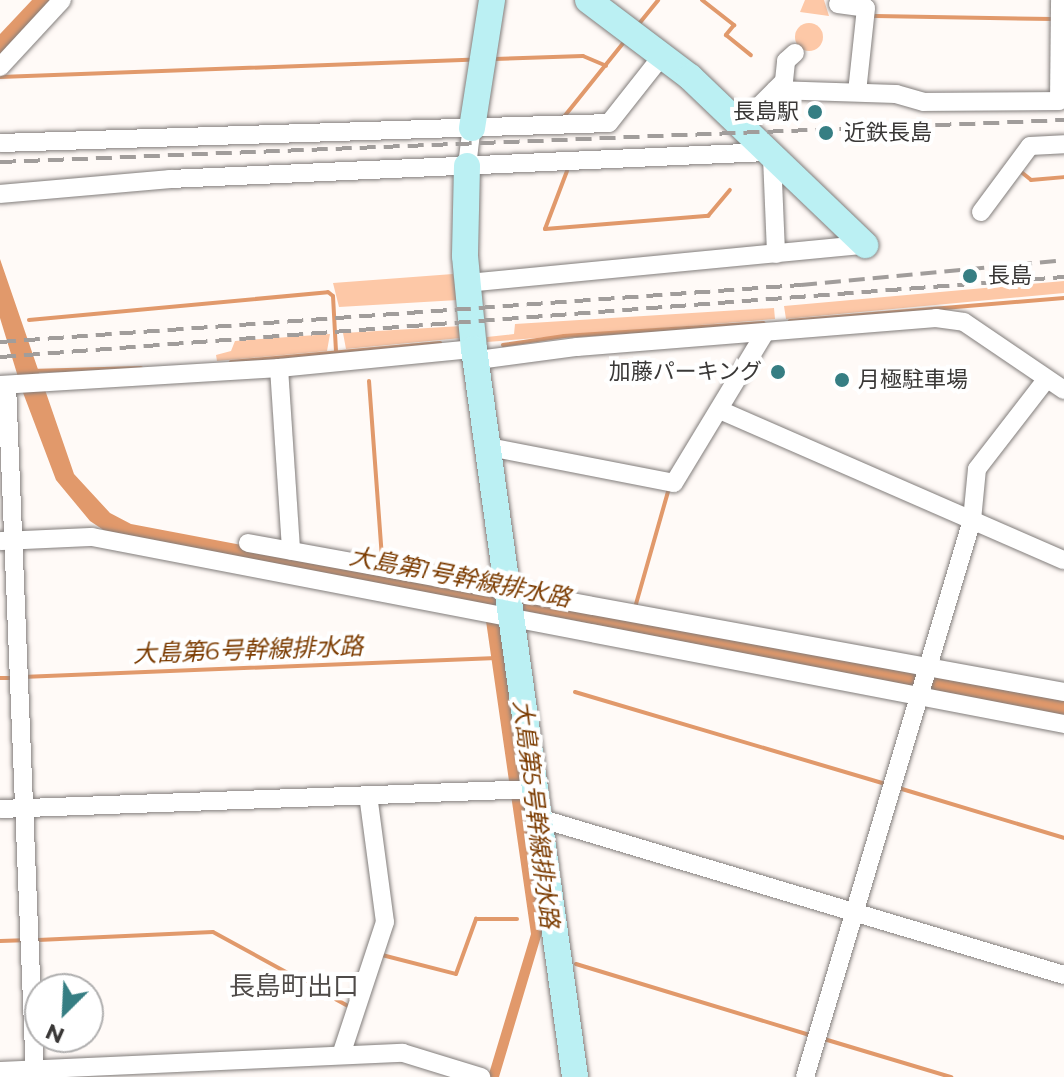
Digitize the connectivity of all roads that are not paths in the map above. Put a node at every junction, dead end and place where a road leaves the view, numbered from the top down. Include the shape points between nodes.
1 (62, 0) edge
2 (492, 0) edge
3 (588, 0) edge
4 (1060, 0) edge
5 (838, 4) dead end
6 (795, 53) dead end
7 (662, 56) junction
8 (0, 67) edge
9 (775, 90) junction
10 (857, 92) junction
11 (742, 123) junction
12 (472, 128) junction
13 (0, 143) edge
14 (1064, 144) edge
15 (770, 155) junction
16 (467, 166) junction
17 (0, 194) edge
18 (981, 212) dead end
19 (865, 245) joint
20 (776, 254) junction
21 (467, 283) junction
22 (765, 333) junction
23 (476, 354) junction
24 (279, 368) junction
25 (1045, 381) junction
26 (8, 384) edge
27 (1064, 390) edge
28 (720, 410) junction
29 (489, 447) junction
30 (972, 520) junction
31 (6, 540) edge
32 (248, 543) dead end
33 (291, 551) junction
34 (1064, 560) edge
35 (508, 605) junction
36 (926, 670) junction
37 (1064, 692) edge
38 (919, 695) junction
39 (1064, 724) edge
40 (522, 790) junction
41 (368, 795) junction
42 (22, 808) junction
43 (0, 809) edge
44 (539, 818) junction
45 (855, 912) junction
46 (1064, 975) edge
47 (341, 1055) junction
48 (160, 1070) edge
49 (0, 1071) edge
50 (35, 1073) edge
51 (479, 1077) edge
52 (575, 1077) edge
53 (805, 1077) edge

1 - 8 street
2 - 12 street
3 - 7 street
4 - 10 street via 1059,101 924,102
5 - 10 street via 866,8
6 - 9 street
7 - 11 street
7 - 12 street via 609,123
9 - 10 street
9 - 11 street
11 - 15 street
12 - 13 street
12 - 16 street
14 - 18 street via 1030,146
15 - 16 street
15 - 19 street
15 - 20 street
16 - 17 street via 170,179
16 - 21 street
19 - 20 street
20 - 21 street
21 - 23 street
22 - 23 street
22 - 25 street via 936,318 964,322
22 - 28 street
23 - 24 street
23 - 29 street
24 - 26 street
24 - 33 street
25 - 27 street
25 - 30 street via 977,469
26 - 31 street
28 - 29 street via 674,483
28 - 30 street
29 - 35 street
30 - 34 street
30 - 36 street
31 - 35 street via 92,537 482,613
31 - 42 street
32 - 33 street
33 - 35 street
35 - 36 street
35 - 38 street
35 - 40 street
36 - 37 street
36 - 38 street
38 - 39 street
38 - 45 street
40 - 41 street
40 - 44 street
41 - 42 street
41 - 47 street via 385,922
42 - 43 street
42 - 50 street
44 - 45 street
44 - 52 street
45 - 46 street
45 - 53 street
47 - 48 street
47 - 51 street via 403,1053
48 - 50 street
49 - 50 street

